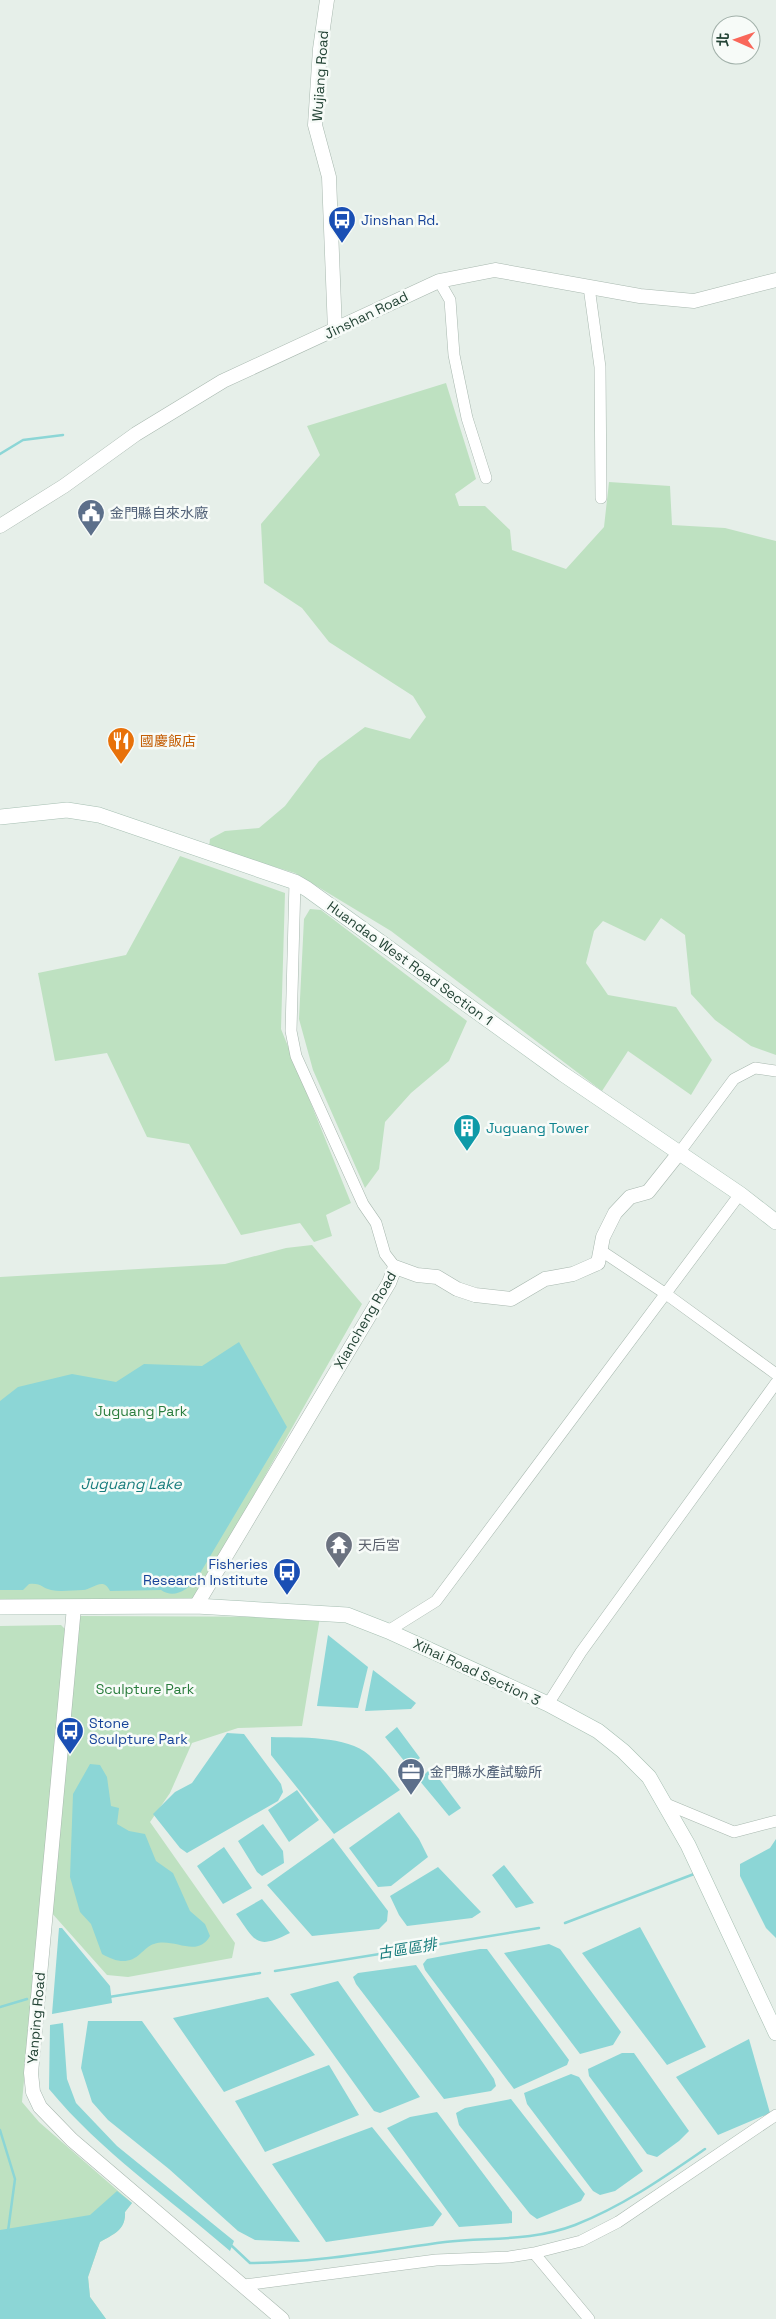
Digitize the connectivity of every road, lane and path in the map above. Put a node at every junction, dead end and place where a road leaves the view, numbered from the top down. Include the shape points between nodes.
1 (326, 0) edge
2 (776, 280) edge
3 (439, 281) junction
4 (589, 287) junction
5 (334, 331) junction
6 (486, 478) dead end
7 (601, 498) dead end
8 (0, 526) edge
9 (0, 818) edge
10 (295, 882) junction
11 (776, 1071) edge
12 (678, 1153) junction
13 (740, 1194) junction
14 (776, 1222) edge
15 (600, 1250) junction
16 (395, 1266) junction
17 (666, 1294) junction
18 (776, 1374) edge
19 (776, 1383) edge
20 (196, 1606) junction
21 (0, 1607) edge
22 (74, 1607) junction
23 (388, 1631) junction
24 (548, 1704) junction
25 (664, 1803) junction
26 (776, 1821) edge
27 (776, 2033) edge
28 (776, 2114) edge
29 (534, 2254) junction
30 (244, 2286) junction
31 (282, 2319) edge
32 (589, 2319) edge

1 - 5 street, Wujiang Road via 315,125 329,177
2 - 4 street, Jinshan Road via 694,301
3 - 4 street, Jinshan Road via 495,270
3 - 5 street, Jinshan Road
3 - 6 street via 450,300 454,356 467,418
4 - 7 street via 600,367
5 - 8 street, Jinshan Road via 223,381 136,434 64,486
9 - 10 main road, Huandao West Road Section 1 via 75,810 132,826
10 - 12 main road, Huandao West Road Section 1
10 - 16 street via 291,1031 296,1056 363,1204 376,1223 385,1254
11 - 12 street via 754,1068 734,1079
12 - 13 main road, Huandao West Road Section 1
12 - 15 street, Xiancheng Road via 648,1192 630,1197 615,1213
13 - 14 main road, Huandao West Road Section 1
13 - 17 street
15 - 16 street, Xiancheng Road via 598,1263 573,1274 545,1279 511,1299 475,1295 437,1277 417,1275
15 - 17 street
16 - 20 street, Xiancheng Road via 388,1283
17 - 18 street
17 - 23 street via 436,1601
19 - 24 street via 581,1652
20 - 22 main road, Xihai Road Section 3
20 - 23 main road, Xihai Road Section 3 via 347,1615
21 - 22 main road, Xihai Road Section 3
22 - 30 street, Yanping Road via 31,2074 33,2092 40,2107 72,2140
23 - 24 main road, Xihai Road Section 3
24 - 25 main road, Xihai Road Section 3 via 598,1731 624,1751 650,1777
25 - 26 street via 734,1832
25 - 27 main road, Xihai Road Section 3 via 688,1845
28 - 29 street via 599,2233
29 - 30 street via 436,2260
29 - 32 street
30 - 31 street, Yanping Road

